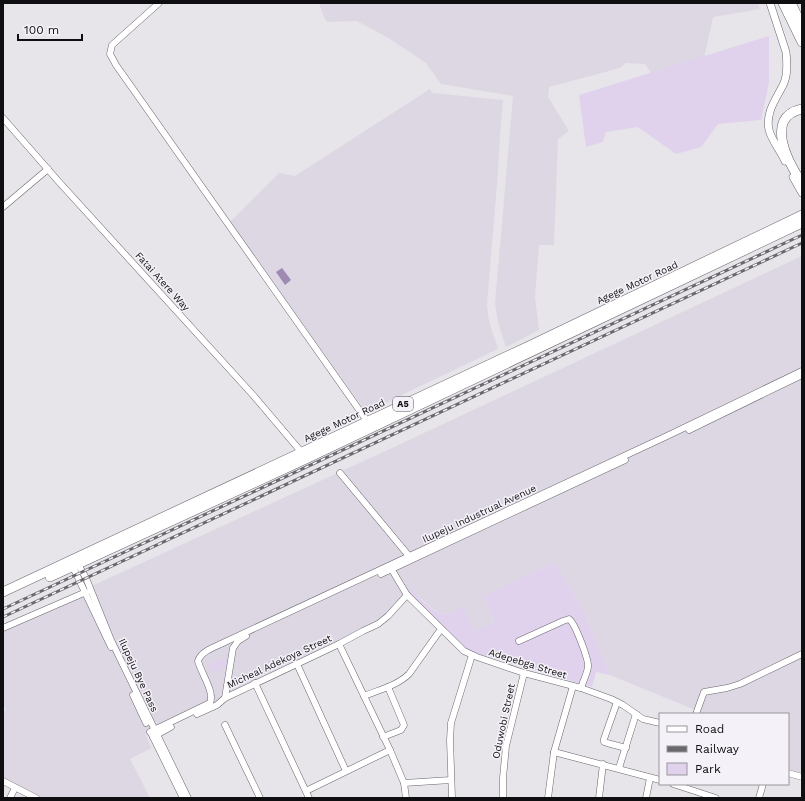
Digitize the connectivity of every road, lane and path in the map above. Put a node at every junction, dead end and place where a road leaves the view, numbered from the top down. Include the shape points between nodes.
1 (159, 3) edge
2 (770, 3) edge
3 (783, 3) edge
4 (791, 3) edge
5 (802, 26) edge
6 (802, 42) edge
7 (802, 109) edge
8 (3, 118) edge
9 (48, 169) junction
10 (802, 183) edge
11 (802, 193) edge
12 (3, 207) edge
13 (802, 215) edge
14 (802, 223) edge
15 (724, 256) junction
16 (802, 371) edge
17 (802, 375) edge
18 (367, 421) junction
19 (304, 455) junction
20 (340, 473) dead end
21 (409, 556) junction
22 (74, 563) junction
23 (392, 570) junction
24 (3, 592) edge
25 (86, 592) junction
26 (408, 595) junction
27 (3, 598) edge
28 (3, 628) edge
29 (440, 629) junction
30 (519, 641) dead end
31 (339, 644) junction
32 (802, 654) edge
33 (472, 655) junction
34 (297, 664) junction
35 (524, 673) junction
36 (255, 684) junction
37 (572, 686) junction
38 (388, 687) junction
39 (581, 688) junction
40 (364, 696) junction
41 (225, 698) junction
42 (617, 702) junction
43 (696, 713) edge
44 (636, 714) junction
45 (659, 722) edge
46 (225, 725) dead end
47 (153, 733) junction
48 (383, 737) junction
49 (626, 748) junction
50 (390, 750) junction
51 (554, 752) junction
52 (603, 764) junction
53 (619, 768) junction
54 (346, 771) junction
55 (789, 773) edge
56 (802, 777) edge
57 (650, 778) junction
58 (451, 780) junction
59 (659, 780) edge
60 (3, 781) edge
61 (404, 783) junction
62 (676, 785) edge
63 (763, 785) edge
64 (15, 788) junction
65 (306, 791) junction
66 (703, 796) edge
67 (10, 798) edge
68 (36, 798) edge
69 (183, 798) edge
70 (188, 798) edge
71 (260, 798) edge
72 (309, 798) edge
73 (406, 798) edge
74 (452, 798) edge
75 (503, 798) edge
76 (548, 798) edge
77 (599, 798) edge
78 (646, 798) edge
79 (716, 798) edge
80 (759, 798) edge

1 - 18 street via 112,45 110,54
2 - 11 main road via 787,60 784,82 771,109 769,129
3 - 6 highway
4 - 5 highway
7 - 10 highway via 789,115 781,128 783,145
8 - 9 street, Fatai Atere Way
9 - 12 street
9 - 19 street, Fatai Atere Way via 253,395
13 - 15 highway, Agege Motor Road / A5
14 - 15 highway, Agege Motor Road / A5
15 - 18 highway, Agege Motor Road / A5
15 - 19 highway, Agege Motor Road / A5
16 - 21 street, Ilupeju Industrual Avenue
17 - 23 street, Ilupeju Industrual Avenue
18 - 19 highway, Agege Motor Road / A5
19 - 22 highway, Agege Motor Road / A5
20 - 21 street
21 - 47 street, Ilupeju Industrual Avenue via 204,653 198,662 211,692 210,702
22 - 24 highway, Agege Motor Road / A5
22 - 25 street, Ilupeju Bye Pass
22 - 27 highway, Agege Motor Road / A5
22 - 47 street, Ilupeju Bye Pass via 86,578
23 - 26 street, Adepebga Street
23 - 41 street, Ilupeju Industrual Avenue via 309,605 238,641 233,648
25 - 28 street
25 - 47 street, Ilupeju Bye Pass
26 - 29 street, Adepebga Street
26 - 31 street, Micheal Adekoya Street via 378,624
29 - 33 street, Adepebga Street via 460,649
29 - 38 street via 409,674
30 - 39 street via 570,619 588,666
31 - 34 street, Micheal Adekoya Street
31 - 40 street
32 - 43 street via 740,684 704,692
33 - 35 street, Adepebga Street
33 - 58 street via 451,723
34 - 36 street, Micheal Adekoya Street
34 - 54 street
35 - 37 street, Adepebga Street
35 - 75 street, Oduwobi Street via 506,746
36 - 41 street, Micheal Adekoya Street
36 - 65 street
37 - 39 street, Adepebga Street
37 - 51 street
38 - 40 street
38 - 48 street via 404,725 401,730
39 - 42 street, Adepebga Street
40 - 48 street
41 - 47 street, Micheal Adekoya Street via 213,707
42 - 44 street, Adepebga Street
42 - 49 street via 604,742
44 - 45 street, Adepebga Street via 643,719
44 - 49 street
46 - 71 street
47 - 69 street, Ilupeju Bye Pass
47 - 70 street, Ilupeju Bye Pass
48 - 50 street
49 - 53 street
50 - 54 street
50 - 61 street
51 - 52 street
51 - 76 street
52 - 53 street
52 - 77 street
53 - 57 street
54 - 65 street
55 - 56 street
57 - 59 street
57 - 78 street
58 - 61 street
58 - 74 street
60 - 64 street
61 - 73 street
62 - 66 street
63 - 80 street
64 - 67 street
64 - 68 street
65 - 72 street
66 - 79 street

